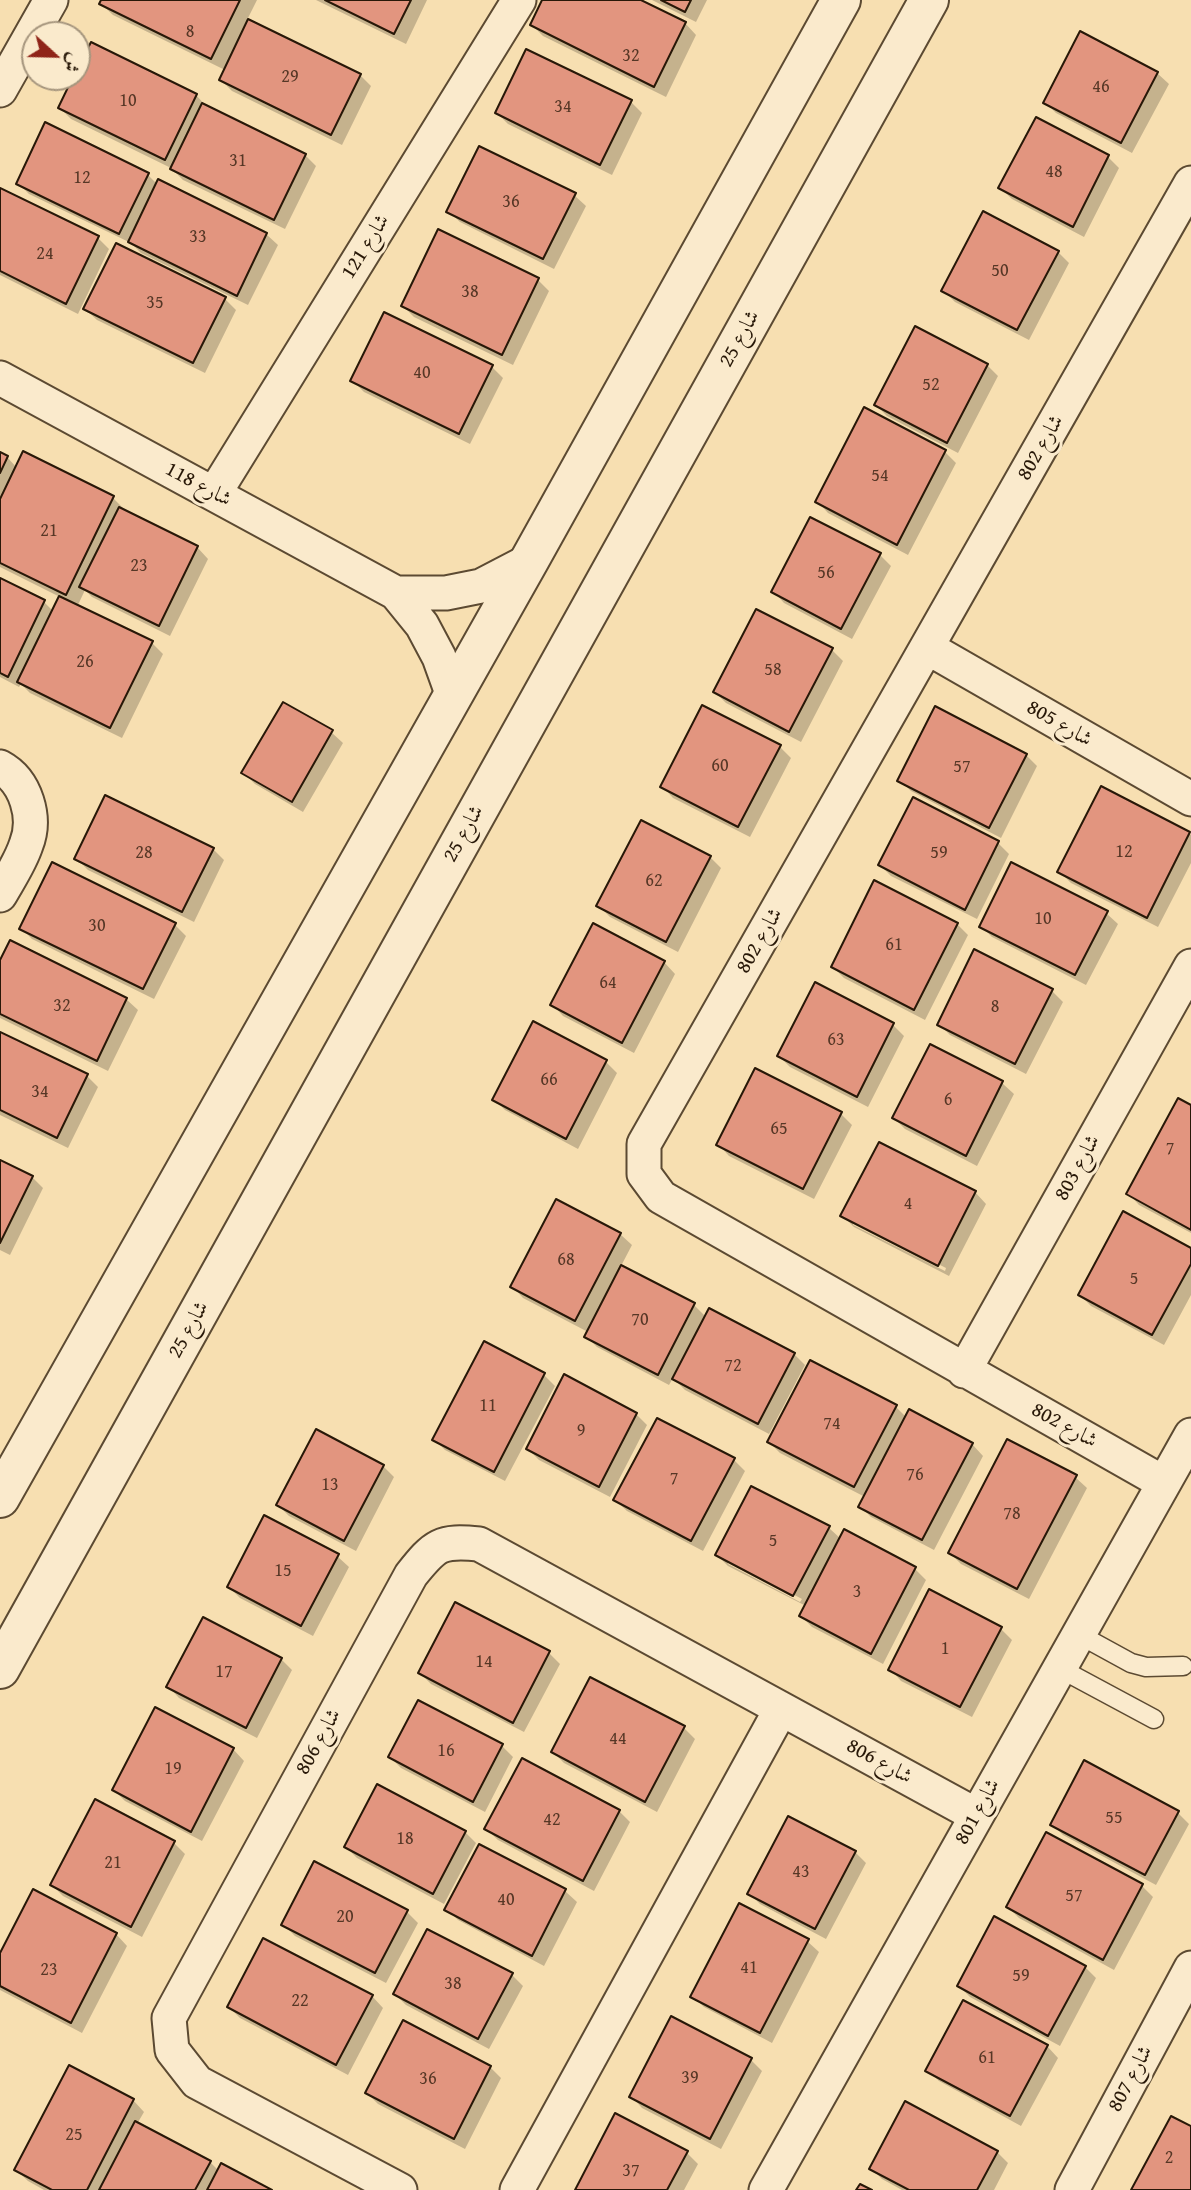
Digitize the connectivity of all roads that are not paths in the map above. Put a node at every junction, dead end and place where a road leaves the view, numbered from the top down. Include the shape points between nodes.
1 (51, 0) edge
2 (519, 0) edge
3 (841, 0) edge
4 (929, 0) edge
5 (0, 90) edge
6 (1189, 198) edge
7 (0, 378) edge
8 (214, 494) junction
9 (529, 561) junction
10 (396, 593) junction
11 (928, 648) junction
12 (453, 696) junction
13 (0, 767) edge
14 (1191, 799) edge
15 (0, 895) edge
16 (1191, 966) edge
17 (964, 1371) junction
18 (1191, 1435) edge
19 (1164, 1483) junction
20 (0, 1498) edge
21 (1079, 1634) junction
22 (1183, 1666) dead end
23 (1059, 1668) junction
24 (0, 1669) edge
25 (781, 1709) junction
26 (1154, 1718) dead end
27 (976, 1815) junction
28 (1191, 1968) edge
29 (400, 2190) edge
30 (517, 2190) edge
31 (766, 2190) edge
32 (1072, 2190) edge

1 - 5 street
2 - 8 street, شارع 121
3 - 9 street
4 - 24 street, شارع 25
6 - 11 street, شارع 802
7 - 8 street, شارع 118
8 - 10 street, شارع 118
9 - 10 street, شارع 118 via 481,586 446,593
9 - 12 street
10 - 12 street, شارع 118 via 422,625
11 - 14 street, شارع 805
11 - 17 street, شارع 802 via 644,1144 644,1174 661,1197
12 - 20 street
13 - 15 street via 26,794 30,823 27,843
16 - 17 street, شارع 803
17 - 19 street, شارع 802
18 - 19 street, شارع 801
19 - 21 street, شارع 801
21 - 22 lane via 1130,1663
21 - 23 street, شارع 801
23 - 26 lane
23 - 27 street, شارع 801
25 - 27 street, شارع 806
25 - 29 street, شارع 806 via 479,1544 442,1544 411,1575 169,2018 172,2050 197,2082
25 - 30 street
27 - 31 street, شارع 801
28 - 32 street, شارع 807

